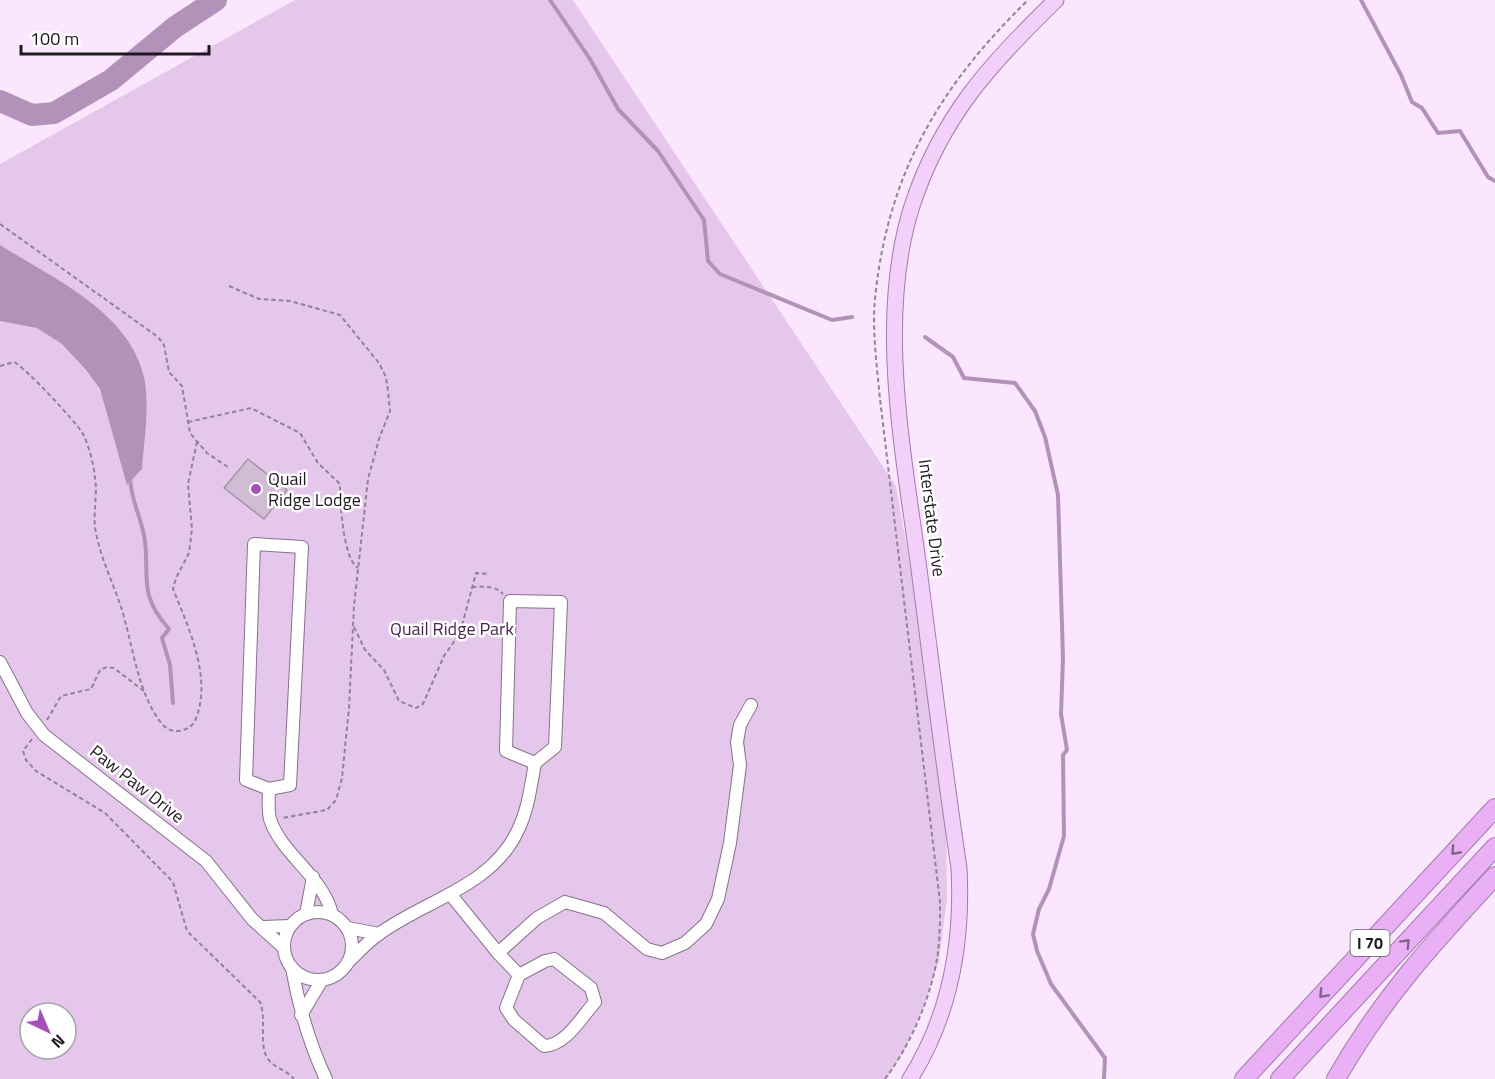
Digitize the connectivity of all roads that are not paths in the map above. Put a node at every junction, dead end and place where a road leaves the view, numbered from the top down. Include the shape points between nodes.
1 (1056, 0) edge
2 (0, 662) edge
3 (751, 705) dead end
4 (535, 763) junction
5 (269, 789) junction
6 (1495, 808) edge
7 (1495, 847) edge
8 (1495, 876) edge
9 (313, 878) junction
10 (451, 895) junction
11 (306, 914) junction
12 (332, 914) junction
13 (290, 926) junction
14 (263, 927) junction
15 (348, 928) junction
16 (379, 934) junction
17 (284, 948) junction
18 (498, 953) junction
19 (348, 962) junction
20 (292, 968) junction
21 (519, 975) junction
22 (322, 980) junction
23 (301, 1015) junction
24 (326, 1079) edge
25 (910, 1079) edge
26 (1244, 1079) edge
27 (1280, 1079) edge
28 (1336, 1079) edge

1 - 25 main road, Interstate Drive via 981,76 947,127 912,206 902,251 896,300 897,392 958,868 960,912 957,954 945,1005
2 - 14 street, Paw Paw Drive via 39,729 206,861 225,881 239,905
3 - 18 street via 740,725 737,742 740,765 730,843 718,899 706,924 685,943 662,952 647,949 604,913 565,902 537,918
4 - 4 street via 555,747 561,602 510,601 506,751
4 - 10 street via 518,830 504,852
5 - 5 street via 290,785 302,547 254,544 246,780
5 - 9 street via 270,820
6 -> 26 highway, I 70
27 -> 7 highway, I 70
8 - 28 highway via 1410,968 1382,1004
9 - 11 street
9 - 12 street
10 - 16 street
10 - 18 street
11 - 12 street
11 - 13 street
12 - 15 street
13 - 14 street
13 - 17 street
14 - 17 street, Paw Paw Drive
15 - 16 street
15 - 19 street via 352,951
16 - 19 street
17 - 20 street
18 - 21 street
19 - 22 street via 342,971
20 - 22 street via 301,975
20 - 23 street
21 - 21 street via 506,1008 544,1046 564,1038 595,1002 591,988 554,960
22 - 23 street
23 - 24 street

